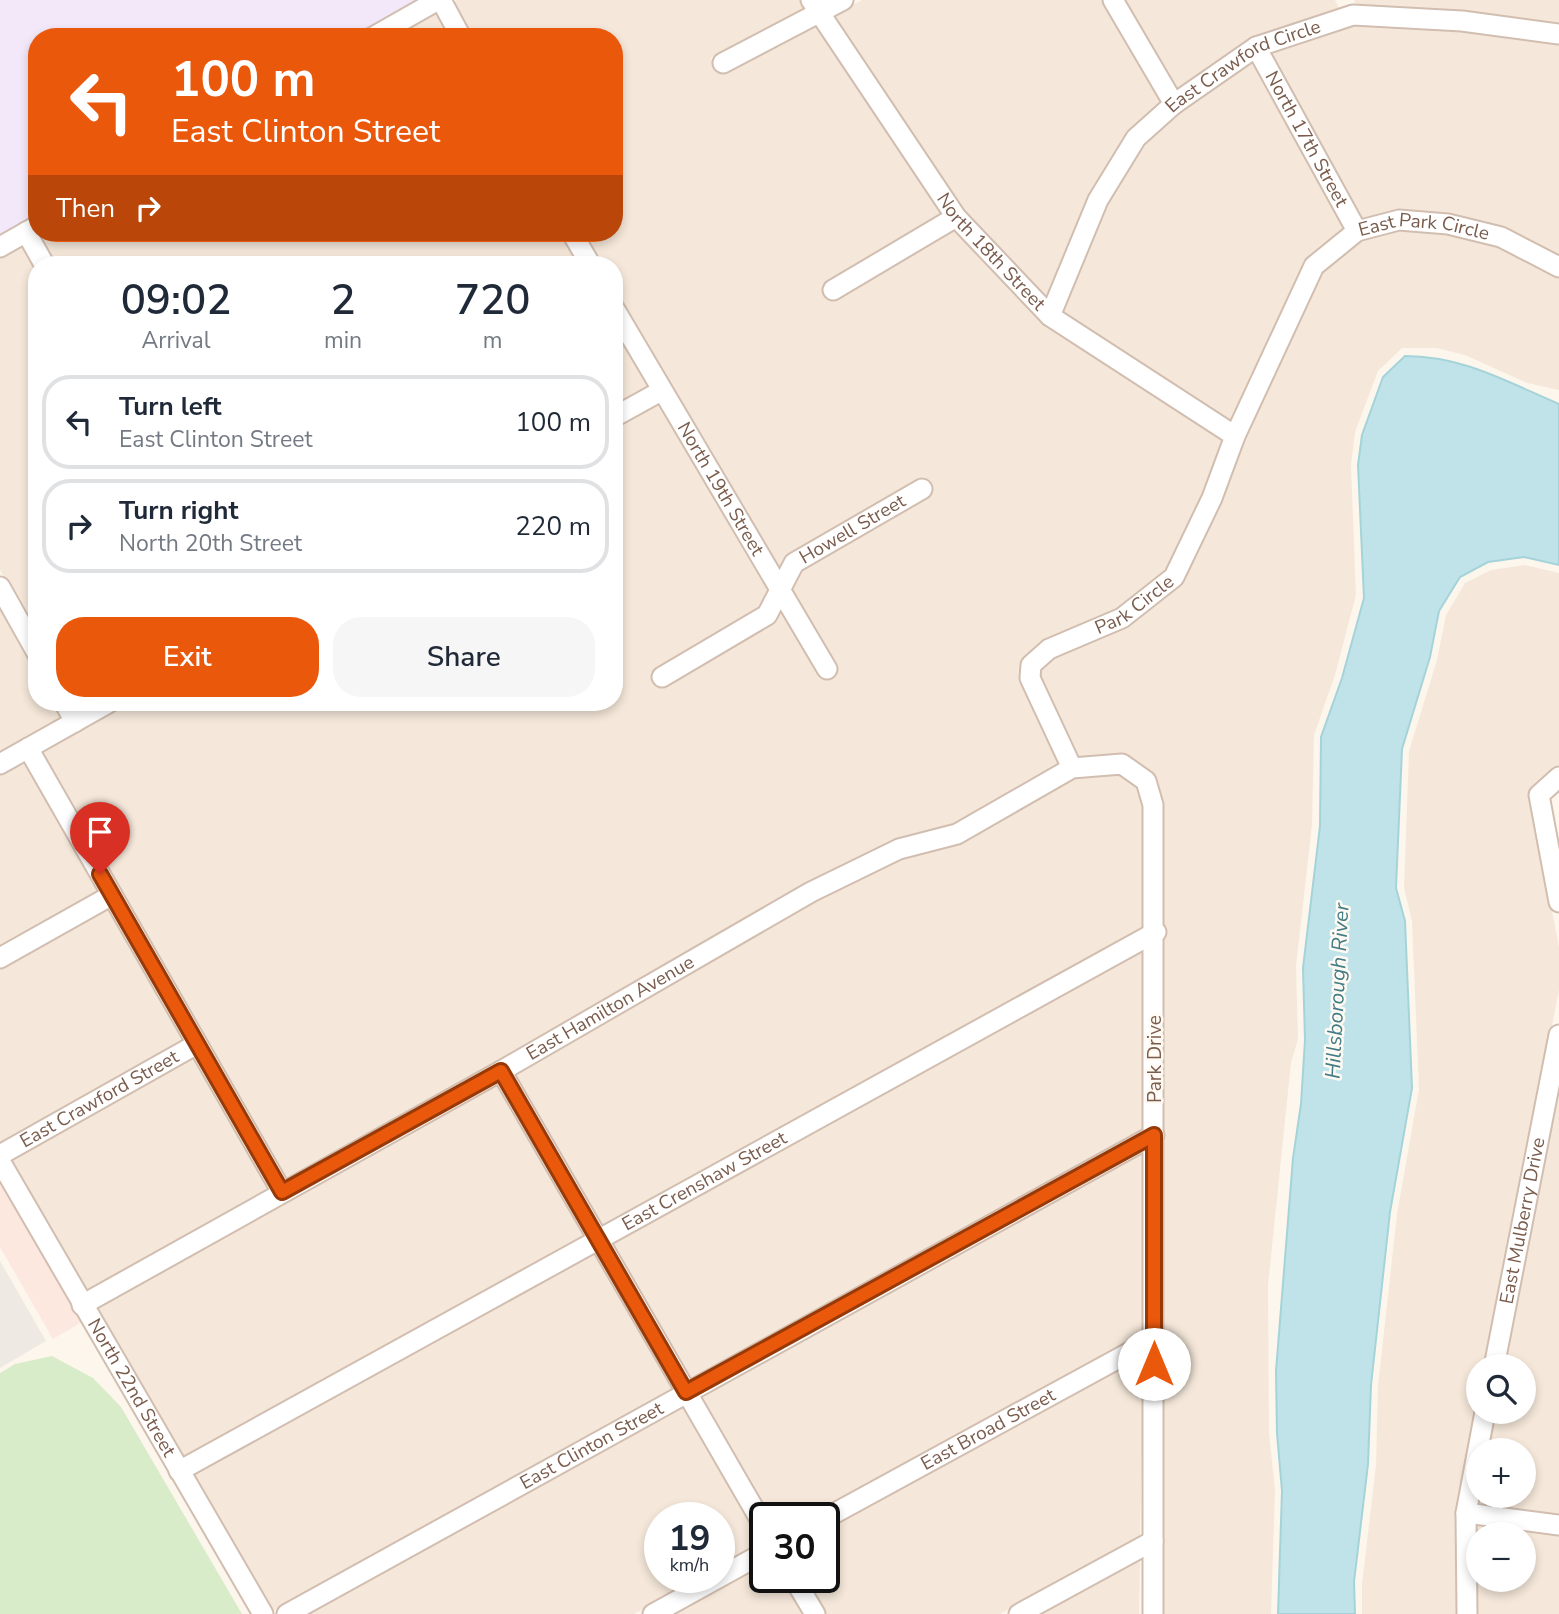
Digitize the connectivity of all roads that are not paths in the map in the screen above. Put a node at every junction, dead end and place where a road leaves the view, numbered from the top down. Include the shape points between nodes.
1 (440, 0) edge
2 (843, 0) edge
3 (1113, 0) edge
4 (815, 7) edge
5 (1348, 8) edge
6 (389, 28) edge
7 (456, 28) edge
8 (1559, 34) edge
9 (1256, 47) junction
10 (723, 63) dead end
11 (1174, 103) junction
12 (956, 217) junction
13 (28, 231) edge
14 (1357, 231) junction
15 (0, 247) edge
16 (1559, 267) edge
17 (833, 290) dead end
18 (1050, 316) junction
19 (623, 324) edge
20 (661, 391) junction
21 (623, 412) edge
22 (1235, 436) junction
23 (922, 489) dead end
24 (0, 587) edge
25 (780, 589) junction
26 (28, 637) edge
27 (827, 669) dead end
28 (662, 677) dead end
29 (69, 711) edge
30 (94, 711) edge
31 (75, 722) junction
32 (28, 748) junction
33 (0, 764) edge
34 (1072, 768) junction
35 (1559, 777) edge
36 (112, 895) junction
37 (1559, 902) edge
38 (1156, 932) junction
39 (0, 958) edge
40 (1559, 1035) edge
41 (197, 1044) junction
42 (501, 1071) junction
43 (1154, 1135) junction
44 (0, 1155) edge
45 (0, 1161) edge
46 (282, 1192) junction
47 (597, 1239) junction
48 (82, 1305) junction
49 (1154, 1339) junction
50 (1497, 1354) edge
51 (686, 1392) junction
52 (1483, 1424) edge
53 (179, 1471) junction
54 (750, 1502) edge
55 (840, 1510) edge
56 (1466, 1513) junction
57 (1559, 1525) edge
58 (1153, 1541) junction
59 (749, 1561) edge
60 (803, 1593) edge
61 (263, 1614) edge
62 (287, 1614) edge
63 (653, 1614) edge
64 (815, 1614) edge
65 (1019, 1614) edge
66 (1153, 1614) edge
67 (1466, 1614) edge

1 - 6 street
1 - 7 street
2 - 4 street
3 - 11 street
4 - 10 street
4 - 12 street, North 18th Street
5 - 8 street, East Crawford Circle
5 - 9 street, East Crawford Circle
9 - 11 street, East Crawford Circle
9 - 14 street, North 17th Street
11 - 18 street, East Crawford Circle via 1136,138 1098,200
12 - 17 street
12 - 18 street, North 18th Street
13 - 15 street
14 - 16 street, East Park Circle via 1399,220 1448,224 1501,237
14 - 22 street, East Park Circle via 1314,266
18 - 22 street, North 18th Street
19 - 20 street, North 19th Street
20 - 21 street
20 - 25 street, North 19th Street
22 - 34 street, Park Circle via 1212,498 1174,577 1122,618 1049,649 1031,664 1030,678
23 - 25 street, Howell Street via 794,562
24 - 26 street
25 - 27 street, North 19th Street
25 - 28 street, Howell Street via 767,615
29 - 31 street
30 - 31 street
31 - 32 street
32 - 33 street
32 - 36 street
34 - 38 street, Park Drive via 1122,764 1146,781 1153,805
34 - 42 street, East Hamilton Avenue via 957,834 899,849 811,892
35 - 37 street via 1539,795
36 - 39 street
36 - 41 street
38 - 43 street, Park Drive
38 - 47 street, East Crenshaw Street
40 - 50 street, East Mulberry Drive
41 - 44 street, East Crawford Street
41 - 46 street
42 - 46 street, East Hamilton Avenue
42 - 47 street
43 - 49 street, Park Drive
43 - 51 street, East Clinton Street
45 - 48 street, North 22nd Street
46 - 48 street, East Hamilton Avenue
47 - 51 street
47 - 53 street, East Crenshaw Street
48 - 53 street, North 22nd Street
49 - 55 street, East Broad Street
49 - 58 street, Park Drive
51 - 54 street
51 - 62 street, East Clinton Street
52 - 56 street
53 - 61 street, North 22nd Street
56 - 57 street
56 - 67 street
58 - 65 street
58 - 66 street, Park Drive
59 - 63 street
60 - 64 street

